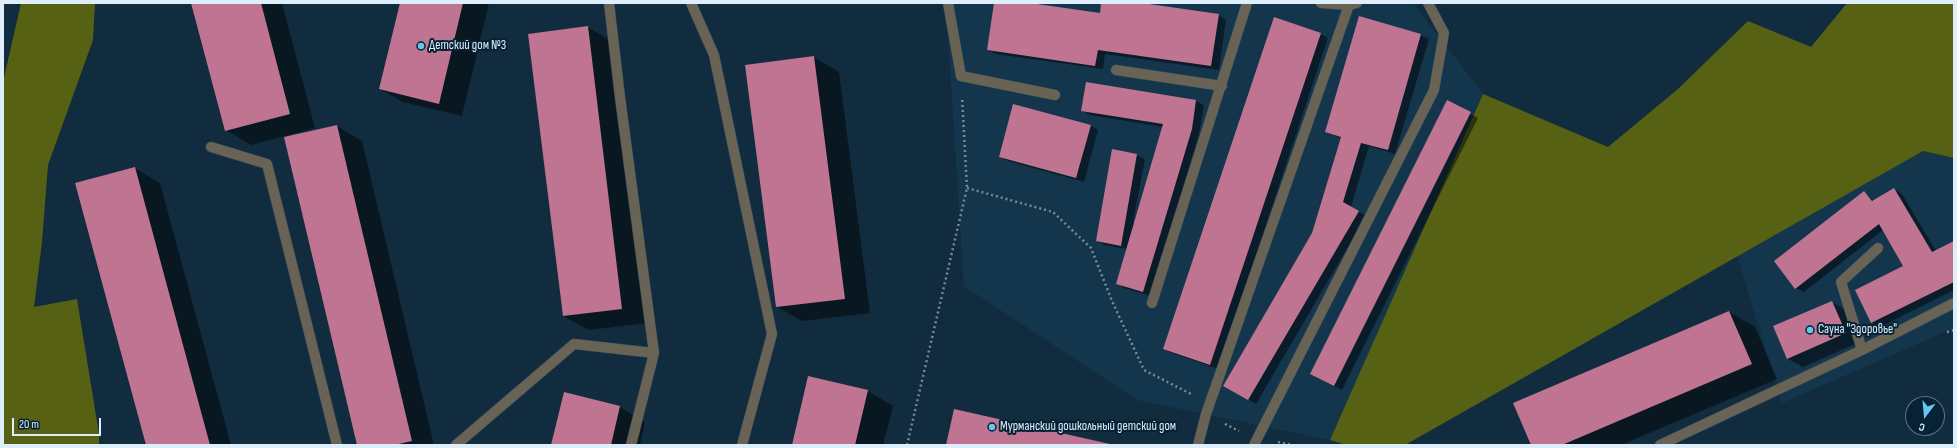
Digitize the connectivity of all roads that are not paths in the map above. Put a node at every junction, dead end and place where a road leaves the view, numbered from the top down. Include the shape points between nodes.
1 (609, 3) edge
2 (691, 3) edge
3 (948, 3) edge
4 (1247, 3) edge
5 (1321, 3) edge
6 (1428, 3) edge
7 (1353, 4) edge
8 (1116, 70) dead end
9 (1222, 86) junction
10 (1055, 95) dead end
11 (211, 147) dead end
12 (1878, 248) dead end
13 (1152, 303) dead end
14 (1954, 303) edge
15 (1862, 350) junction
16 (654, 353) junction
17 (337, 445) edge
18 (456, 445) edge
19 (631, 445) edge
20 (742, 445) edge
21 (1198, 445) edge
22 (1254, 445) edge
23 (1660, 445) edge

1 - 16 lane
2 - 20 lane via 714,55 772,334
3 - 10 lane via 960,76
4 - 9 lane
5 - 7 lane
6 - 22 lane via 1444,33 1434,90
7 - 21 lane via 1206,414
8 - 9 lane
9 - 13 lane
11 - 17 lane via 267,164
12 - 15 lane via 1841,282
14 - 15 lane
15 - 23 lane
16 - 18 lane via 574,344
16 - 19 lane

